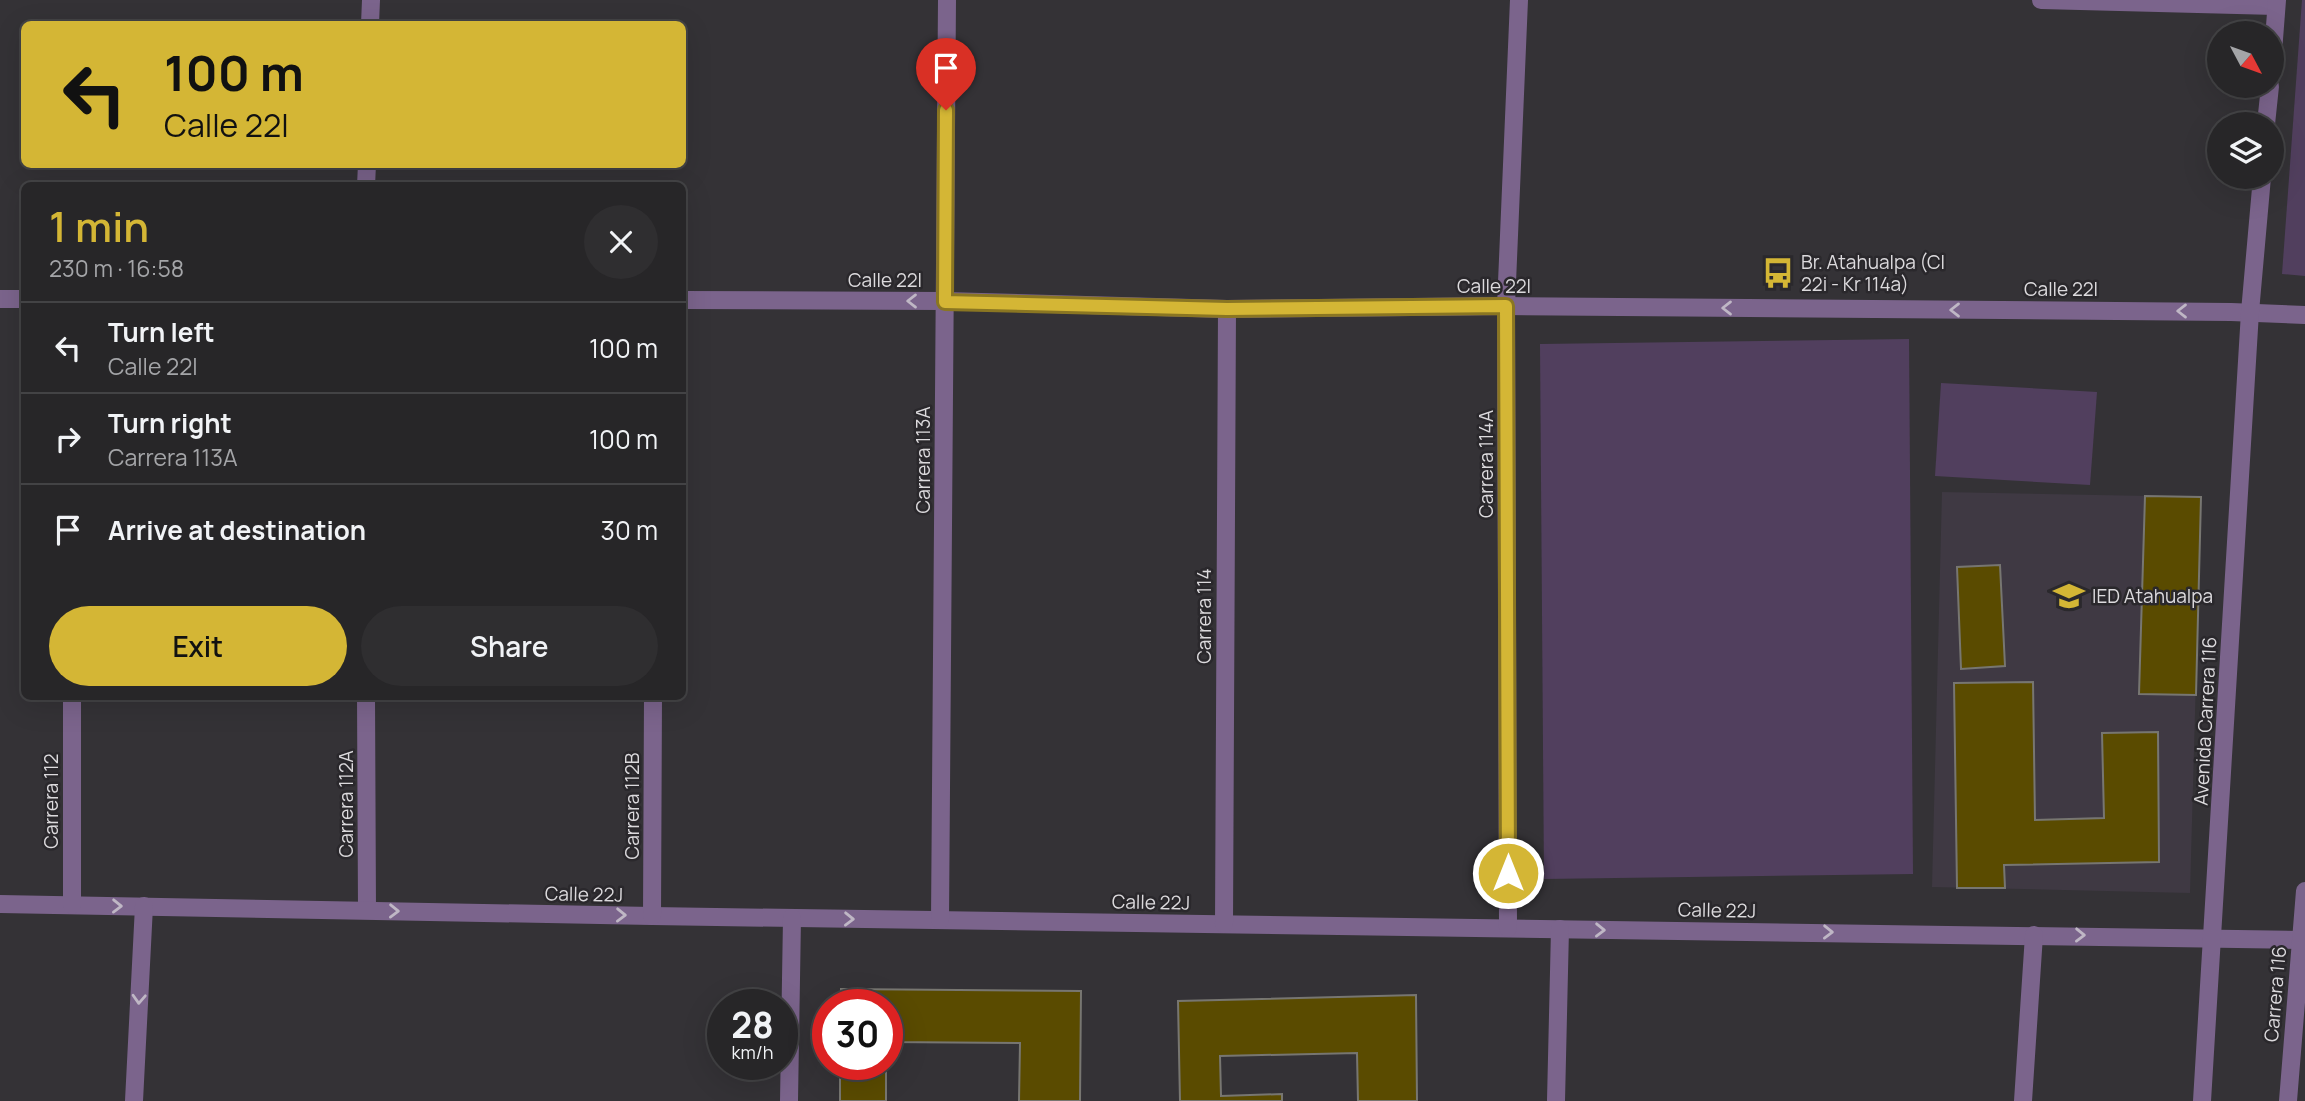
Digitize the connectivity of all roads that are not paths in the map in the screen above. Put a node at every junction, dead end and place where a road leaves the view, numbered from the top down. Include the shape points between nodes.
1 (371, 0) edge
2 (947, 0) edge
3 (1519, 0) edge
4 (2041, 0) edge
5 (2277, 3) edge
6 (370, 21) edge
7 (2276, 21) edge
8 (2261, 189) edge
9 (0, 299) edge
10 (21, 299) edge
11 (686, 300) edge
12 (945, 302) junction
13 (1506, 306) junction
14 (1227, 309) junction
15 (2250, 312) junction
16 (2305, 315) edge
17 (72, 700) edge
18 (366, 700) edge
19 (653, 700) edge
20 (2305, 891) edge
21 (0, 904) edge
22 (72, 905) junction
23 (144, 906) junction
24 (367, 910) junction
25 (652, 916) junction
26 (792, 918) junction
27 (940, 920) junction
28 (1224, 924) junction
29 (1508, 928) junction
30 (1560, 929) junction
31 (2034, 935) junction
32 (2212, 937) junction
33 (2301, 940) junction
34 (2299, 1034) edge
35 (134, 1101) edge
36 (789, 1101) edge
37 (1556, 1101) edge
38 (2023, 1101) edge
39 (2202, 1101) edge
40 (2288, 1101) edge

1 - 6 street
2 - 12 street, Carrera 113A
3 - 13 street, Carrera 114A
4 - 5 street
5 - 7 street
8 - 15 street, Avenida Carrera 116
9 - 10 street
12 -> 11 street, Calle 22I
12 - 14 street, Calle 22I
12 - 27 street, Carrera 113A
13 - 14 street, Calle 22I
15 -> 13 street, Calle 22I
13 - 29 street, Carrera 114A
14 - 28 street, Carrera 114
15 - 16 street, Calle 22I
15 - 32 street, Avenida Carrera 116
17 - 22 street, Carrera 112
18 - 24 street, Carrera 112A
19 - 25 street, Carrera 112B
20 - 33 street, Carrera 116
21 - 22 street, Calle 22J
22 -> 23 street, Calle 22J
23 - 24 street, Calle 22J
23 -> 35 street
24 -> 25 street, Calle 22J
25 - 26 street, Calle 22J
26 -> 27 street, Calle 22J
26 - 36 street
27 - 28 street, Calle 22J
28 - 29 street, Calle 22J
29 - 30 street, Calle 22J
30 -> 31 street, Calle 22J
30 - 37 street
31 -> 32 street, Calle 22J
31 - 38 street
32 - 33 street, Calle 22J
32 - 39 street, Avenida Carrera 116
33 - 34 street, Carrera 116
34 - 40 street, Carrera 116

